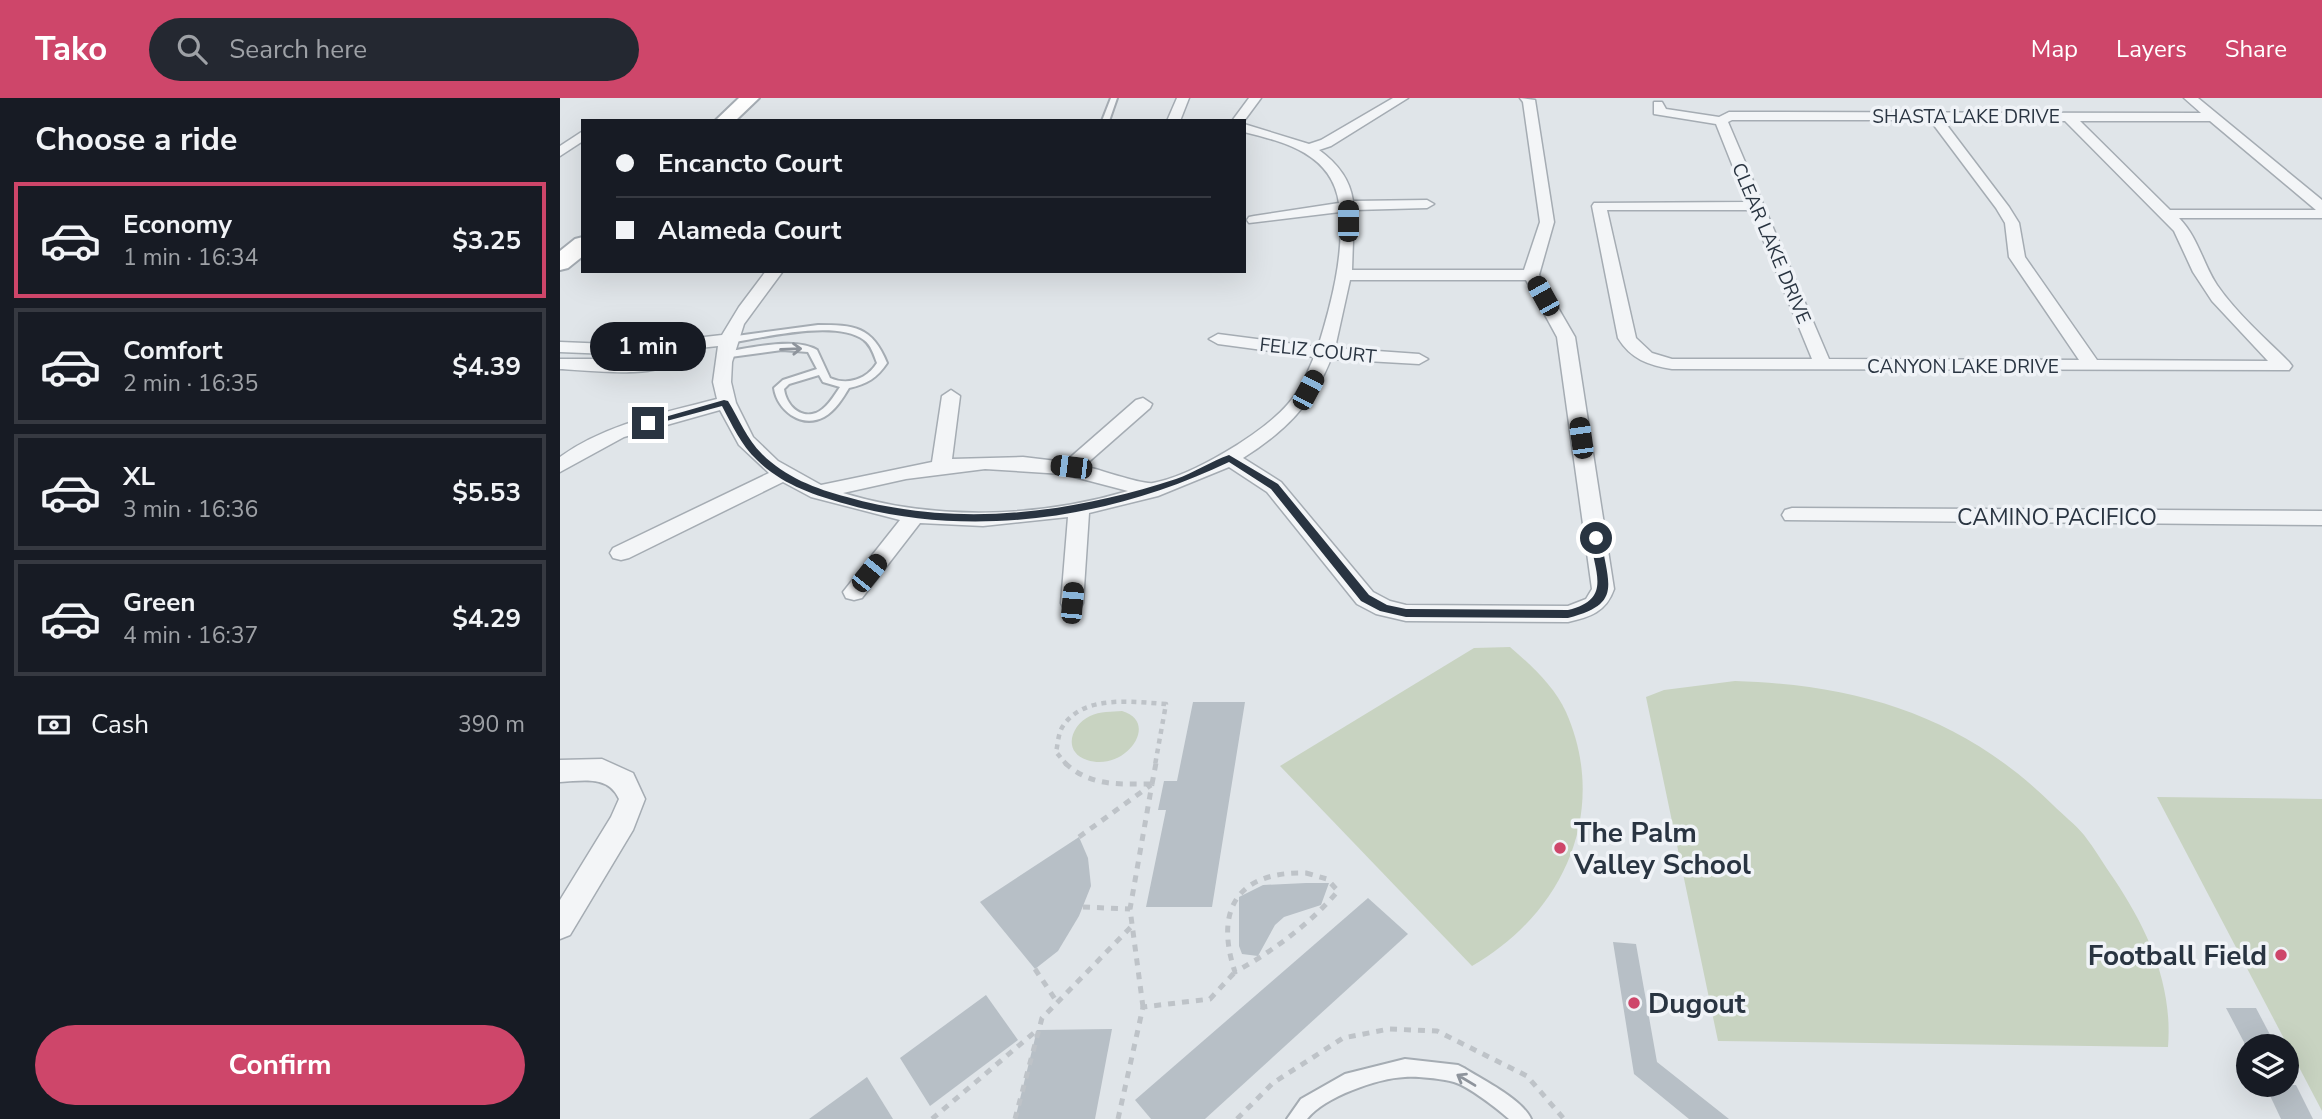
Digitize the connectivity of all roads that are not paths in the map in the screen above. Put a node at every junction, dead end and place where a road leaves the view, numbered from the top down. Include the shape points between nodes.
1 (750, 98) edge
2 (1114, 98) edge
3 (1183, 98) edge
4 (1255, 98) edge
5 (1402, 98) edge
6 (1526, 98) edge
7 (2190, 98) edge
8 (1653, 101) edge
9 (1933, 116) junction
10 (2069, 117) junction
11 (2213, 117) junction
12 (726, 119) edge
13 (1106, 119) edge
14 (1174, 119) edge
15 (1239, 119) edge
16 (1721, 121) junction
17 (1246, 128) edge
18 (1265, 132) junction
19 (581, 136) edge
20 (1246, 138) edge
21 (1308, 149) junction
22 (560, 152) edge
23 (1427, 204) dead end
24 (1348, 206) junction
25 (1756, 206) junction
26 (2322, 207) edge
27 (2166, 214) junction
28 (2322, 214) edge
29 (1254, 220) dead end
30 (581, 246) edge
31 (560, 263) edge
32 (773, 273) edge
33 (1344, 275) junction
34 (1531, 275) junction
35 (1218, 339) dead end
36 (560, 347) edge
37 (726, 348) junction
38 (1324, 353) junction
39 (1644, 357) joint
40 (1419, 359) dead end
41 (560, 365) edge
42 (1823, 365) junction
43 (2092, 366) junction
44 (2283, 366) joint
45 (822, 371) junction
46 (846, 385) junction
47 (951, 396) dead end
48 (724, 403) junction
49 (1143, 404) dead end
50 (1229, 458) junction
51 (941, 465) junction
52 (560, 467) edge
53 (1071, 467) junction
54 (782, 475) junction
55 (1151, 491) junction
56 (816, 492) junction
57 (1079, 508) junction
58 (915, 516) junction
59 (1791, 516) dead end
60 (2322, 518) edge
61 (621, 553) dead end
62 (854, 592) dead end
63 (1072, 603) dead end
64 (560, 771) edge
65 (560, 926) edge
66 (1296, 1119) edge
67 (1522, 1119) edge

1 - 12 main road
2 - 13 lane
3 - 14 street
4 - 15 street
5 - 21 street
6 - 34 street via 1547,222
7 - 11 street
8 - 16 street, SHASTA LAKE DRIVE via 1658,111
9 - 10 street, SHASTA LAKE DRIVE
9 - 16 street, SHASTA LAKE DRIVE via 1729,116
9 - 43 street via 2002,207 2012,223 2017,257 2026,274
10 - 11 street, SHASTA LAKE DRIVE
10 - 27 street
11 - 26 street
16 - 25 street, CLEAR LAKE DRIVE
17 - 18 street
18 - 20 street
18 - 21 street
19 - 22 street
21 - 24 street via 1339,176
23 - 24 street
24 - 29 street
24 - 33 street
25 - 39 street via 1599,206 1626,338
25 - 42 street, CLEAR LAKE DRIVE
27 - 28 street
27 - 44 street via 2190,242 2200,271 2213,289
30 - 31 main road
32 - 37 street via 740,316
33 - 34 street
33 - 38 street
34 - 50 street via 1566,337 1603,589 1600,600 1589,609 1555,614 1406,613 1384,608 1365,598 1274,487
35 - 38 street, FELIZ COURT
36 - 37 street
37 - 41 street via 620,366
37 -> 45 lane via 802,348 815,353
37 - 46 lane via 828,328 864,335 882,363 879,371 863,381
37 - 48 street via 721,369
38 - 40 street, FELIZ COURT
38 - 50 street via 1308,390 1293,410
39 - 42 street, CANYON LAKE DRIVE via 1672,364
42 - 43 street, CANYON LAKE DRIVE
43 - 44 street, CANYON LAKE DRIVE
45 - 46 lane via 826,380
45 - 46 lane via 779,388 786,408 794,415 820,415
47 - 51 street
48 - 52 street via 623,430 576,453
48 - 54 street via 743,437
49 - 53 street
50 - 55 street
51 - 53 street via 1023,462
51 - 56 street
53 - 55 street
54 - 56 street
54 - 61 street
55 - 57 street
56 - 58 street
57 - 58 street via 991,518
57 - 63 street
58 - 62 street
59 - 60 street, CAMINO PACIFICO
64 - 65 street via 603,770 624,780 632,799 623,822
67 -> 66 lane via 1458,1074 1405,1068 1351,1080 1307,1105

